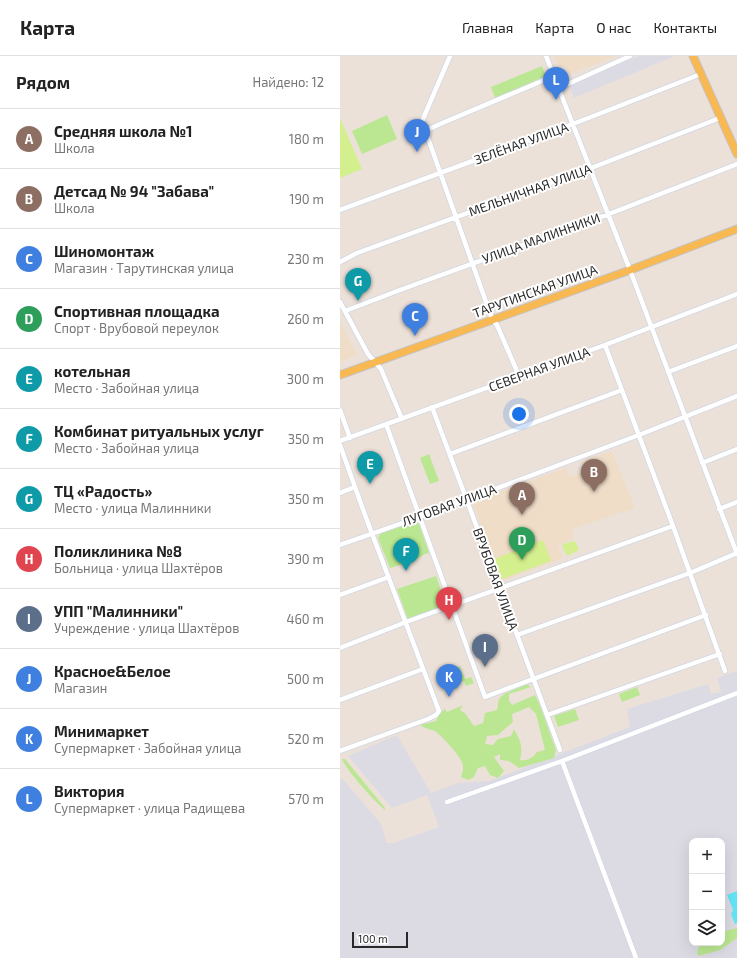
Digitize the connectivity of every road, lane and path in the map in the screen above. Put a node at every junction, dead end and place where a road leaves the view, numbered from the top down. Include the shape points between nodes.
1 (450, 56) edge
2 (546, 56) edge
3 (630, 56) edge
4 (693, 56) edge
5 (701, 74) junction
6 (554, 76) junction
7 (560, 88) junction
8 (720, 118) junction
9 (572, 124) junction
10 (425, 131) junction
11 (737, 154) edge
12 (737, 164) edge
13 (590, 168) junction
14 (440, 173) junction
15 (340, 210) edge
16 (609, 214) junction
17 (456, 218) junction
18 (737, 229) edge
19 (340, 262) edge
20 (473, 263) junction
21 (630, 270) junction
22 (737, 294) edge
23 (340, 302) edge
24 (345, 311) junction
25 (492, 319) junction
26 (651, 327) junction
27 (605, 345) junction
28 (737, 346) edge
29 (375, 363) junction
30 (668, 372) junction
31 (340, 375) edge
32 (519, 376) junction
33 (622, 390) junction
34 (737, 396) edge
35 (432, 408) junction
36 (340, 410) edge
37 (685, 417) junction
38 (402, 419) junction
39 (386, 424) junction
40 (639, 435) junction
41 (350, 438) junction
42 (340, 441) edge
43 (340, 445) edge
44 (737, 449) edge
45 (450, 454) junction
46 (702, 463) junction
47 (355, 487) junction
48 (340, 492) edge
49 (466, 499) junction
50 (737, 502) edge
51 (719, 509) junction
52 (420, 517) junction
53 (673, 526) junction
54 (372, 533) junction
55 (340, 545) edge
56 (737, 554) edge
57 (690, 573) junction
58 (389, 577) junction
59 (499, 588) junction
60 (340, 595) edge
61 (452, 606) junction
62 (706, 616) junction
63 (406, 622) junction
64 (517, 635) junction
65 (340, 648) edge
66 (720, 654) junction
67 (423, 669) junction
68 (725, 671) dead end
69 (534, 679) junction
70 (737, 693) edge
71 (340, 700) edge
72 (547, 715) junction
73 (560, 750) dead end
74 (340, 751) edge
75 (562, 761) junction
76 (446, 802) dead end
77 (636, 958) edge

1 - 10 street via 423,118
2 - 6 street
3 - 7 street
4 - 5 main road
5 - 8 main road
5 - 9 street, ЗЕЛЁНАЯ УЛИЦА
6 - 7 street
6 - 10 street
7 - 9 street
8 - 11 main road
8 - 13 street, МЕЛЬНИЧНАЯ УЛИЦА
9 - 13 street
9 - 14 street, ЗЕЛЁНАЯ УЛИЦА
10 - 14 street
12 - 16 street, УЛИЦА МАЛИННИКИ
13 - 16 street
13 - 17 street, МЕЛЬНИЧНАЯ УЛИЦА
14 - 15 street, ЗЕЛЁНАЯ УЛИЦА
14 - 17 street
16 - 20 street, УЛИЦА МАЛИННИКИ
16 - 21 street
17 - 19 street, МЕЛЬНИЧНАЯ УЛИЦА via 357,253
17 - 20 street
18 - 21 main road, ТАРУТИНСКАЯ УЛИЦА
20 - 24 street, УЛИЦА МАЛИННИКИ
20 - 25 street
21 - 25 main road, ТАРУТИНСКАЯ УЛИЦА
21 - 26 street
22 - 26 street, СЕВЕРНАЯ УЛИЦА
23 - 24 street
24 - 29 street
25 - 29 main road, ТАРУТИНСКАЯ УЛИЦА
25 - 32 street
26 - 27 street, СЕВЕРНАЯ УЛИЦА
26 - 30 street
27 - 32 street, СЕВЕРНАЯ УЛИЦА
27 - 33 street
28 - 30 street
29 - 31 main road, ТАРУТИНСКАЯ УЛИЦА
29 - 38 street via 381,369
30 - 37 street
32 - 35 street, СЕВЕРНАЯ УЛИЦА
33 - 40 street
33 - 45 street
34 - 37 street, ЛУГОВАЯ УЛИЦА
35 - 38 street, СЕВЕРНАЯ УЛИЦА
35 - 45 street, ВРУБОВАЯ УЛИЦА
36 - 41 street
37 - 40 street, ЛУГОВАЯ УЛИЦА
37 - 46 street
38 - 39 street, СЕВЕРНАЯ УЛИЦА
39 - 41 street, СЕВЕРНАЯ УЛИЦА
39 - 52 street
40 - 49 street, ЛУГОВАЯ УЛИЦА
40 - 53 street
41 - 42 street, СЕВЕРНАЯ УЛИЦА
43 - 47 street
44 - 46 street
45 - 49 street, ВРУБОВАЯ УЛИЦА
46 - 51 street
47 - 48 street
47 - 54 street
49 - 52 street, ЛУГОВАЯ УЛИЦА
49 - 59 street, ВРУБОВАЯ УЛИЦА
50 - 51 street
51 - 56 street
52 - 54 street, ЛУГОВАЯ УЛИЦА
52 - 61 street
53 - 57 street
53 - 59 street
54 - 55 street, ЛУГОВАЯ УЛИЦА
54 - 58 street
56 - 57 street
57 - 62 street
57 - 64 street
58 - 60 street
58 - 63 street
59 - 61 street
59 - 64 street, ВРУБОВАЯ УЛИЦА
61 - 63 street
61 - 69 street via 485,697
62 - 66 street
62 - 69 street
63 - 65 street
63 - 67 street
64 - 69 street, ВРУБОВАЯ УЛИЦА
66 - 68 street
66 - 72 street
67 - 71 street
67 - 74 street via 439,707 436,715
69 - 72 street, ВРУБОВАЯ УЛИЦА
70 - 75 street
72 - 73 street, ВРУБОВАЯ УЛИЦА
75 - 76 street
75 - 77 street

